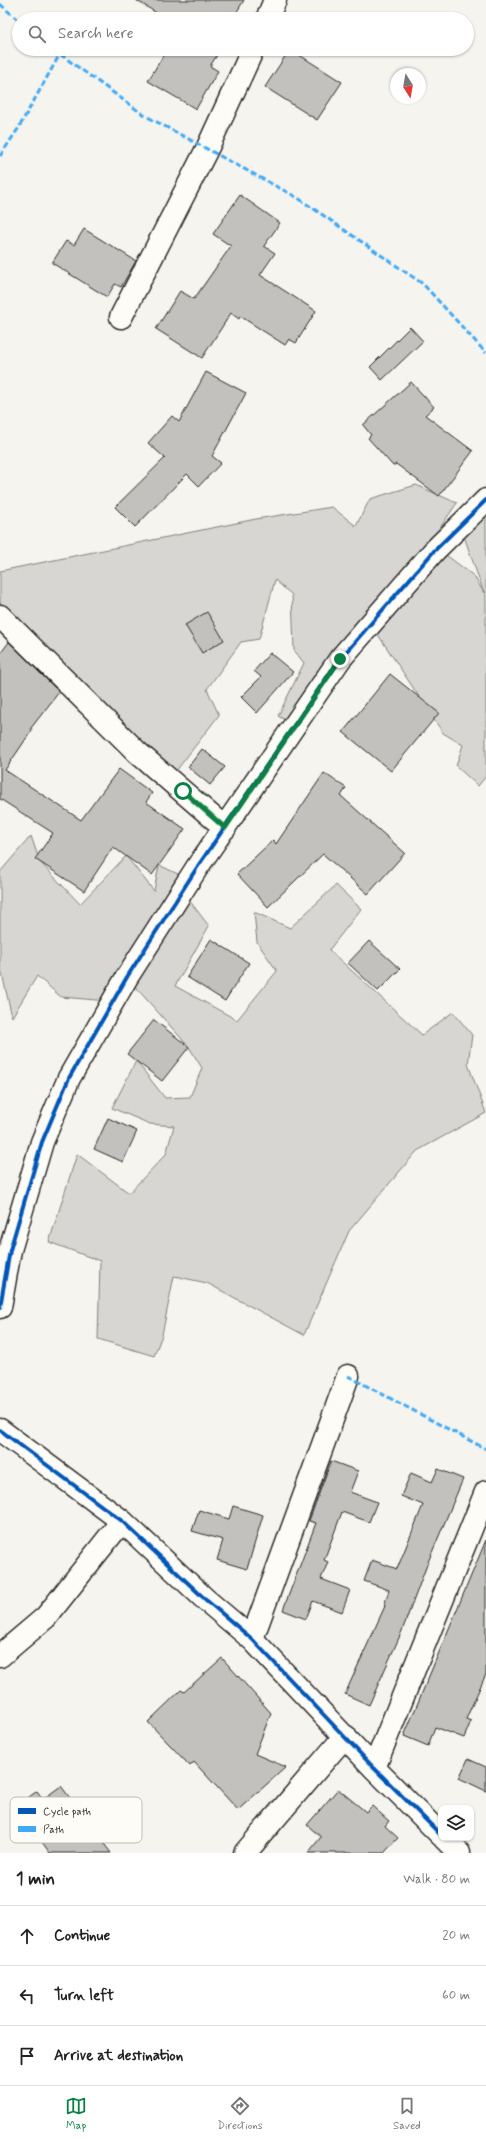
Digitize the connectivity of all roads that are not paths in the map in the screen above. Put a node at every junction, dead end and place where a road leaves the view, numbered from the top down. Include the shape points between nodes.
1 (275, 0) edge
2 (270, 12) edge
3 (250, 56) edge
4 (120, 317) dead end
5 (486, 500) edge
6 (0, 616) edge
7 (225, 828) junction
8 (0, 1307) edge
9 (348, 1376) dead end
10 (0, 1430) edge
11 (486, 1492) edge
12 (122, 1521) junction
13 (252, 1639) junction
14 (0, 1656) edge
15 (345, 1736) junction
16 (374, 1768) junction
17 (438, 1832) edge
18 (447, 1841) edge
19 (245, 1853) edge
20 (459, 1853) edge

1 - 2 street
3 - 4 street via 207,149
5 - 7 street via 434,551 340,659
6 - 7 street via 137,752
7 - 8 street via 133,968 69,1078 42,1142 24,1198 7,1264
9 - 13 street
10 - 12 street
11 - 16 street
12 - 13 street via 206,1600
12 - 14 street via 46,1617
13 - 15 street
15 - 16 street
15 - 19 street
16 - 17 street
18 - 20 street

